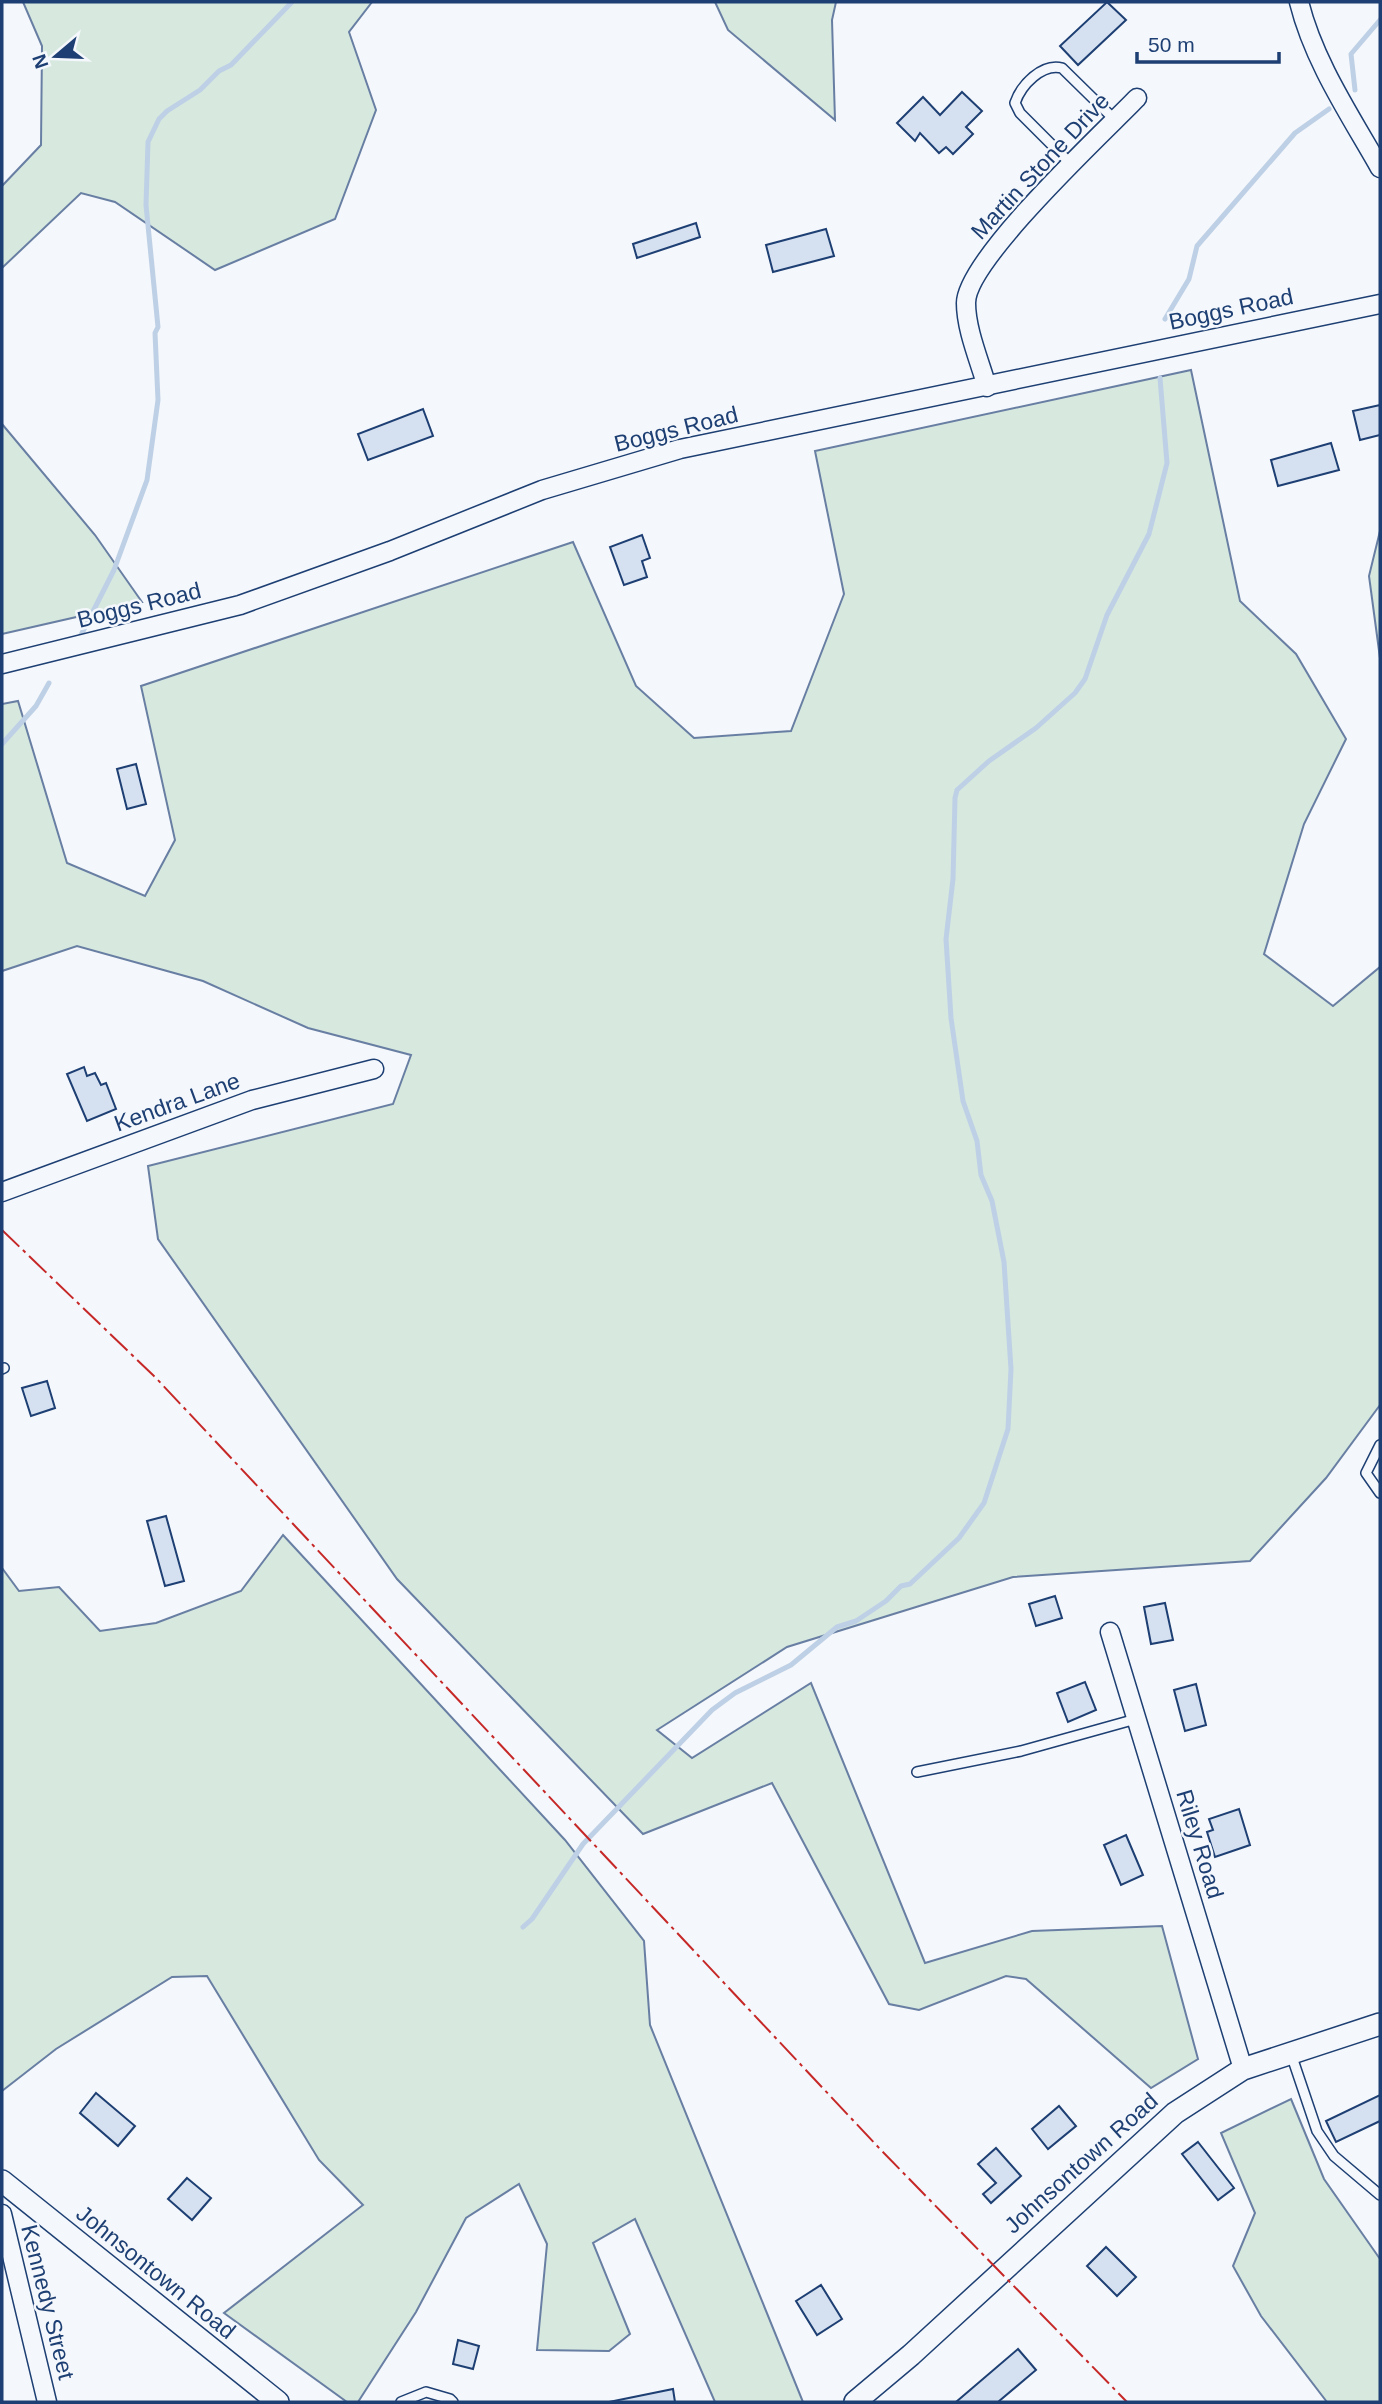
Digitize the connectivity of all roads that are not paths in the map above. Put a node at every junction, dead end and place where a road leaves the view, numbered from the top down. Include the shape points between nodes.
1 (1299, 2) edge
2 (1137, 98) dead end
3 (1115, 120) junction
4 (1072, 165) junction
5 (1380, 168) edge
6 (1380, 304) edge
7 (987, 387) junction
8 (2, 664) edge
9 (374, 1069) dead end
10 (2, 1192) edge
11 (1380, 1444) edge
12 (1380, 1493) edge
13 (1110, 1632) dead end
14 (1136, 1719) junction
15 (917, 1772) dead end
16 (1380, 2024) edge
17 (1291, 2053) junction
18 (1243, 2069) junction
19 (2, 2181) edge
20 (1380, 2195) edge
21 (2, 2214) edge
22 (47, 2402) edge
23 (278, 2402) edge
24 (401, 2402) edge
25 (453, 2402) edge
26 (855, 2402) edge

1 - 5 street via 1329,79
2 - 3 street, Martin Stone Drive
3 - 4 street, Martin Stone Drive
3 - 4 lane via 1062,68 1043,69 1018,92 1015,103 1020,113
4 - 7 street, Martin Stone Drive via 1009,230 970,283 966,303
6 - 7 street, Boggs Road
7 - 8 street, Boggs Road via 680,449 542,491 240,606
9 - 10 street, Kendra Lane via 252,1100
11 - 12 lane via 1366,1473
13 - 14 street, Riley Road
14 - 15 lane via 1021,1751
14 - 18 street, Riley Road
16 - 17 street, Johnsontown Road
17 - 18 street, Johnsontown Road
17 - 20 lane via 1317,2131 1334,2156
18 - 26 street, Johnsontown Road via 1175,2113
19 - 23 street, Johnsontown Road
21 - 22 street, Kennedy Street
24 - 25 lane via 426,2392

